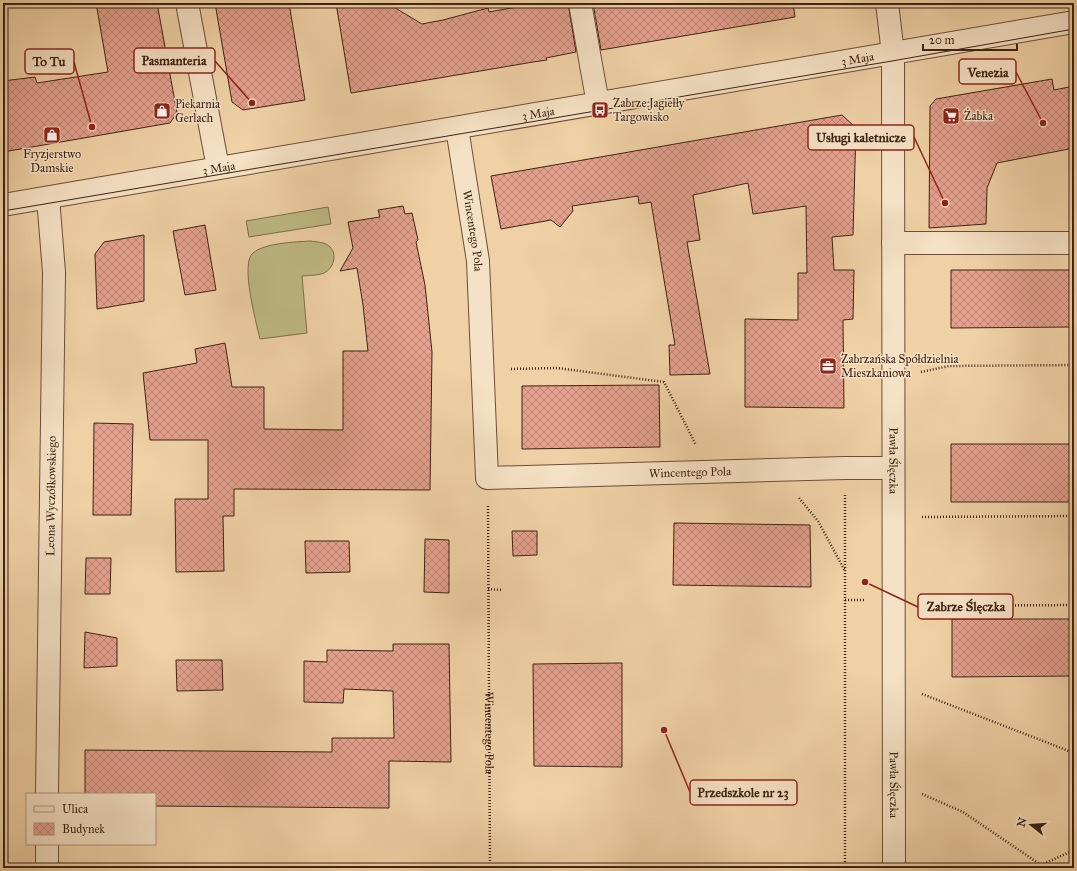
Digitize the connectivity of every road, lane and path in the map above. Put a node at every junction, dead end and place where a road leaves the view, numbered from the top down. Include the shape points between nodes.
1 (187, 3) edge
2 (580, 3) edge
3 (887, 3) edge
4 (1074, 22) edge
5 (892, 54) junction
6 (598, 104) junction
7 (457, 128) junction
8 (218, 168) junction
9 (48, 198) junction
10 (3, 205) edge
11 (893, 243) junction
12 (1074, 243) edge
13 (1074, 365) edge
14 (510, 368) dead end
15 (921, 372) dead end
16 (845, 468) junction
17 (893, 468) junction
18 (768, 470) junction
19 (710, 472) junction
20 (487, 478) junction
21 (1074, 516) edge
22 (921, 517) dead end
23 (845, 572) junction
24 (488, 589) junction
25 (502, 590) dead end
26 (845, 600) junction
27 (867, 600) dead end
28 (921, 606) dead end
29 (1074, 606) edge
30 (893, 683) junction
31 (1074, 753) edge
32 (48, 793) edge
33 (922, 794) dead end
34 (47, 845) edge
35 (1074, 850) edge
36 (1041, 865) junction
37 (46, 868) edge
38 (490, 868) edge
39 (845, 868) edge
40 (894, 868) edge
41 (1044, 868) edge

1 - 8 street
2 - 6 street
3 - 5 street, Pawła Ślęczka
4 - 5 street, 3 Maja
5 - 6 street, 3 Maja
5 - 11 street, Pawła Ślęczka
6 - 7 street, 3 Maja
7 - 8 street, 3 Maja
7 - 20 street, Wincentego Pola via 478,261
8 - 9 street, 3 Maja
9 - 10 street, 3 Maja
9 - 32 street, Leona Wyczółkowskiego via 54,272
11 - 12 street
11 - 17 street, Pawła Ślęczka
13 - 15 path via 949,366
14 - 19 path via 557,368 664,382
16 - 17 street, Wincentego Pola
16 - 18 street, Wincentego Pola
16 - 23 path
17 - 30 street, Pawła Ślęczka
18 - 19 street, Wincentego Pola
18 - 23 path via 802,500 818,521
19 - 20 street, Wincentego Pola
20 - 24 path, Wincentego Pola
21 - 22 path
23 - 26 path
24 - 25 path
24 - 38 path, Wincentego Pola
26 - 27 path
26 - 39 path
28 - 29 path
30 - 31 path
30 - 40 street, Pawła Ślęczka
33 - 36 path via 963,812
34 - 37 street
35 - 36 path
36 - 41 path

